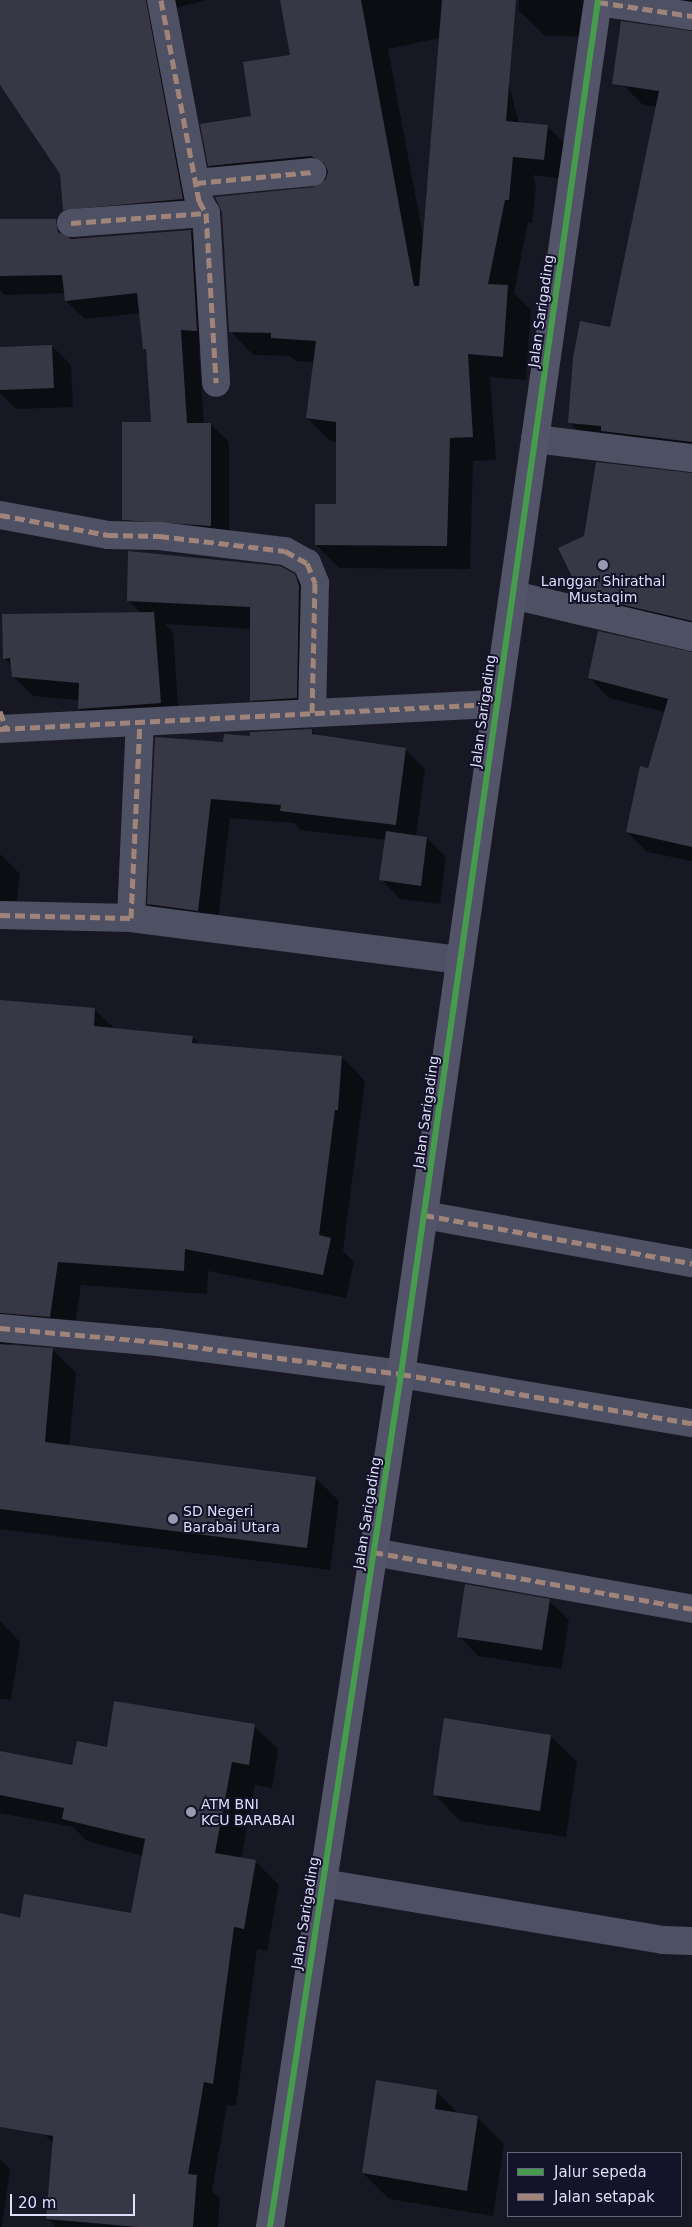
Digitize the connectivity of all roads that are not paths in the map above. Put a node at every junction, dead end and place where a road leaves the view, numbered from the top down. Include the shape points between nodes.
1 (161, 0) edge
2 (598, 1) edge
3 (692, 16) edge
4 (312, 172) dead end
5 (196, 183) junction
6 (206, 213) junction
7 (71, 223) dead end
8 (216, 383) dead end
9 (535, 439) junction
10 (692, 458) edge
11 (0, 515) edge
12 (513, 595) junction
13 (692, 637) edge
14 (497, 704) junction
15 (312, 713) junction
16 (140, 722) junction
17 (2, 723) edge
18 (0, 915) edge
19 (131, 918) junction
20 (460, 960) junction
21 (424, 1215) junction
22 (692, 1262) edge
23 (0, 1328) edge
24 (401, 1374) junction
25 (692, 1423) edge
26 (373, 1552) junction
27 (692, 1609) edge
28 (323, 1882) junction
29 (692, 1941) edge
30 (270, 2227) edge

1 - 5 street
2 - 3 street
2 - 9 street, Jalan Sarigading
4 - 5 street
5 - 6 street
6 - 7 street
6 - 8 street
9 - 10 street
9 - 12 street, Jalan Sarigading
11 - 15 street via 108,535 159,536 285,551 306,563 315,583
12 - 13 street
12 - 14 street, Jalan Sarigading
14 - 15 street
14 - 20 street, Jalan Sarigading
15 - 16 street
16 - 17 street
16 - 19 street
18 - 19 street
19 - 20 street
20 - 21 street, Jalan Sarigading
21 - 22 street
21 - 24 street, Jalan Sarigading
23 - 24 street via 158,1342
24 - 25 street
24 - 26 street, Jalan Sarigading
26 - 27 street
26 - 28 street, Jalan Sarigading
28 - 29 street via 663,1940
28 - 30 street, Jalan Sarigading

